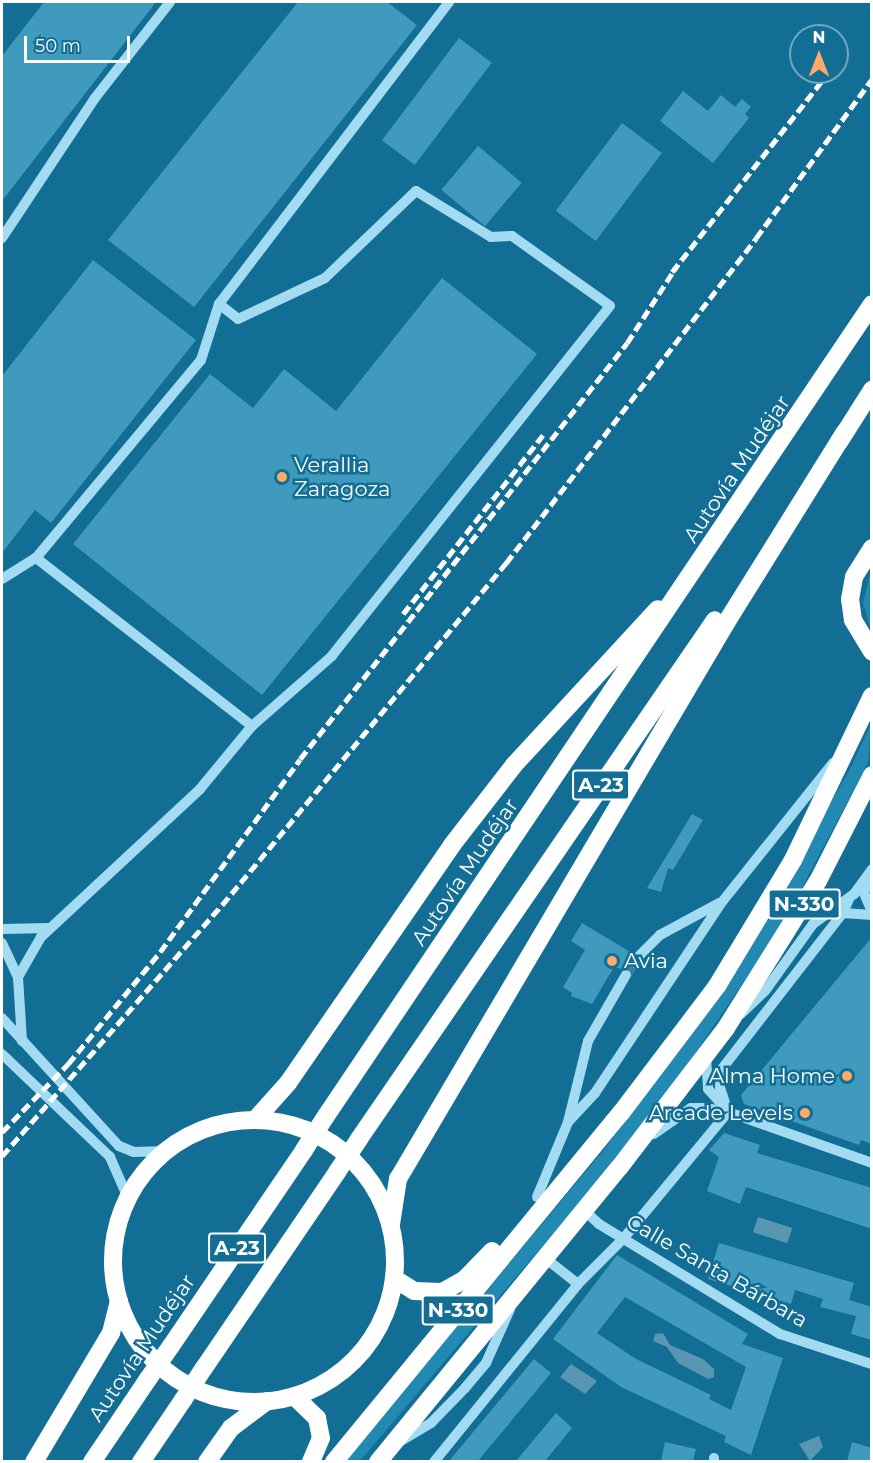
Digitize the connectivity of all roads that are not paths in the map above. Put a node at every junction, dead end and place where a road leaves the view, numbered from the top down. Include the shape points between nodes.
1 (170, 2) edge
2 (449, 2) edge
3 (2, 237) edge
4 (219, 304) junction
5 (872, 304) edge
6 (872, 390) edge
7 (845, 432) junction
8 (872, 548) edge
9 (709, 552) junction
10 (36, 558) junction
11 (2, 579) edge
12 (872, 652) edge
13 (872, 696) edge
14 (252, 726) junction
15 (850, 742) junction
16 (872, 775) edge
17 (872, 870) edge
18 (849, 899) junction
19 (722, 902) junction
20 (843, 913) junction
21 (872, 914) edge
22 (49, 928) junction
23 (2, 929) edge
24 (2, 943) edge
25 (638, 957) tunnel mouth
26 (626, 975) tunnel mouth
27 (18, 977) junction
28 (2, 1018) edge
29 (726, 1028) junction
30 (22, 1041) junction
31 (708, 1051) junction
32 (2, 1054) edge
33 (728, 1112) junction
34 (255, 1120) junction
35 (568, 1122) junction
36 (166, 1151) junction
37 (583, 1159) junction
38 (872, 1163) edge
39 (619, 1168) junction
40 (537, 1197) junction
41 (128, 1198) junction
42 (584, 1210) junction
43 (391, 1224) junction
44 (623, 1239) junction
45 (545, 1258) junction
46 (394, 1279) junction
47 (578, 1284) junction
48 (119, 1301) junction
49 (872, 1364) edge
50 (294, 1396) junction
51 (267, 1401) junction
52 (383, 1455) edge
53 (34, 1461) edge
54 (92, 1461) edge
55 (141, 1461) edge
56 (207, 1461) edge
57 (311, 1461) edge
58 (334, 1461) edge
59 (434, 1461) edge

1 - 3 street via 95,98
2 - 4 street
4 - 10 street via 201,360
4 - 14 street via 238,319 325,278 416,191 491,237 512,236 610,306 332,656
5 - 9 highway, Autovía Mudéjar / A-23
6 - 7 highway, A-23
7 - 43 highway via 719,633 398,1179
7 - 55 highway, A-23, bridge
8 - 12 highway via 854,578 850,599 853,620
9 - 34 highway via 685,573 649,620 514,765 452,845 288,1083
9 - 54 highway, Autovía Mudéjar / A-23, bridge
10 - 11 street
10 - 14 street
13 - 15 highway, N-330
14 - 22 street via 200,789
15 - 19 street
15 - 37 highway, N-330 via 793,860 744,944 688,1026
16 - 29 highway, N-330 via 818,881
17 - 18 street
17 - 21 street via 864,893
18 - 20 street
18 - 29 street via 813,924 765,991
19 - 25 street via 660,935
19 - 35 street via 595,1093
20 - 21 street
20 - 33 street via 831,923 721,1070 720,1088
22 - 23 street
22 - 27 street
24 - 27 street
26 - 35 street via 588,1041
27 - 30 street
28 - 30 street
29 - 31 highway, N-330
30 - 36 street via 119,1146 134,1152
31 - 33 street via 708,1089
31 - 39 highway, N-330
32 - 41 street via 110,1157
33 - 38 street
33 - 39 street via 691,1108 662,1126
33 - 44 street
34 - 36 highway via 208,1128
34 - 43 highway via 296,1127 334,1144 369,1179
35 - 40 street
36 - 41 highway via 138,1180
37 - 40 highway via 557,1173
37 - 58 highway, N-330
39 - 42 highway, N-330
40 - 46 highway via 482,1263 455,1287 428,1294
41 - 48 highway via 113,1249
42 - 44 street, Calle Santa Bárbara
42 - 45 highway, N-330
43 - 46 highway
44 - 47 street
44 - 49 street, Calle Santa Bárbara via 780,1334
45 - 47 street
45 - 52 highway, N-330
46 - 50 highway via 386,1314 362,1352 328,1382
47 - 59 street
48 - 51 highway via 140,1344 175,1377 219,1397
48 - 53 highway via 111,1333
50 - 51 highway
50 - 57 highway via 317,1418 321,1438
51 - 56 highway via 231,1428

